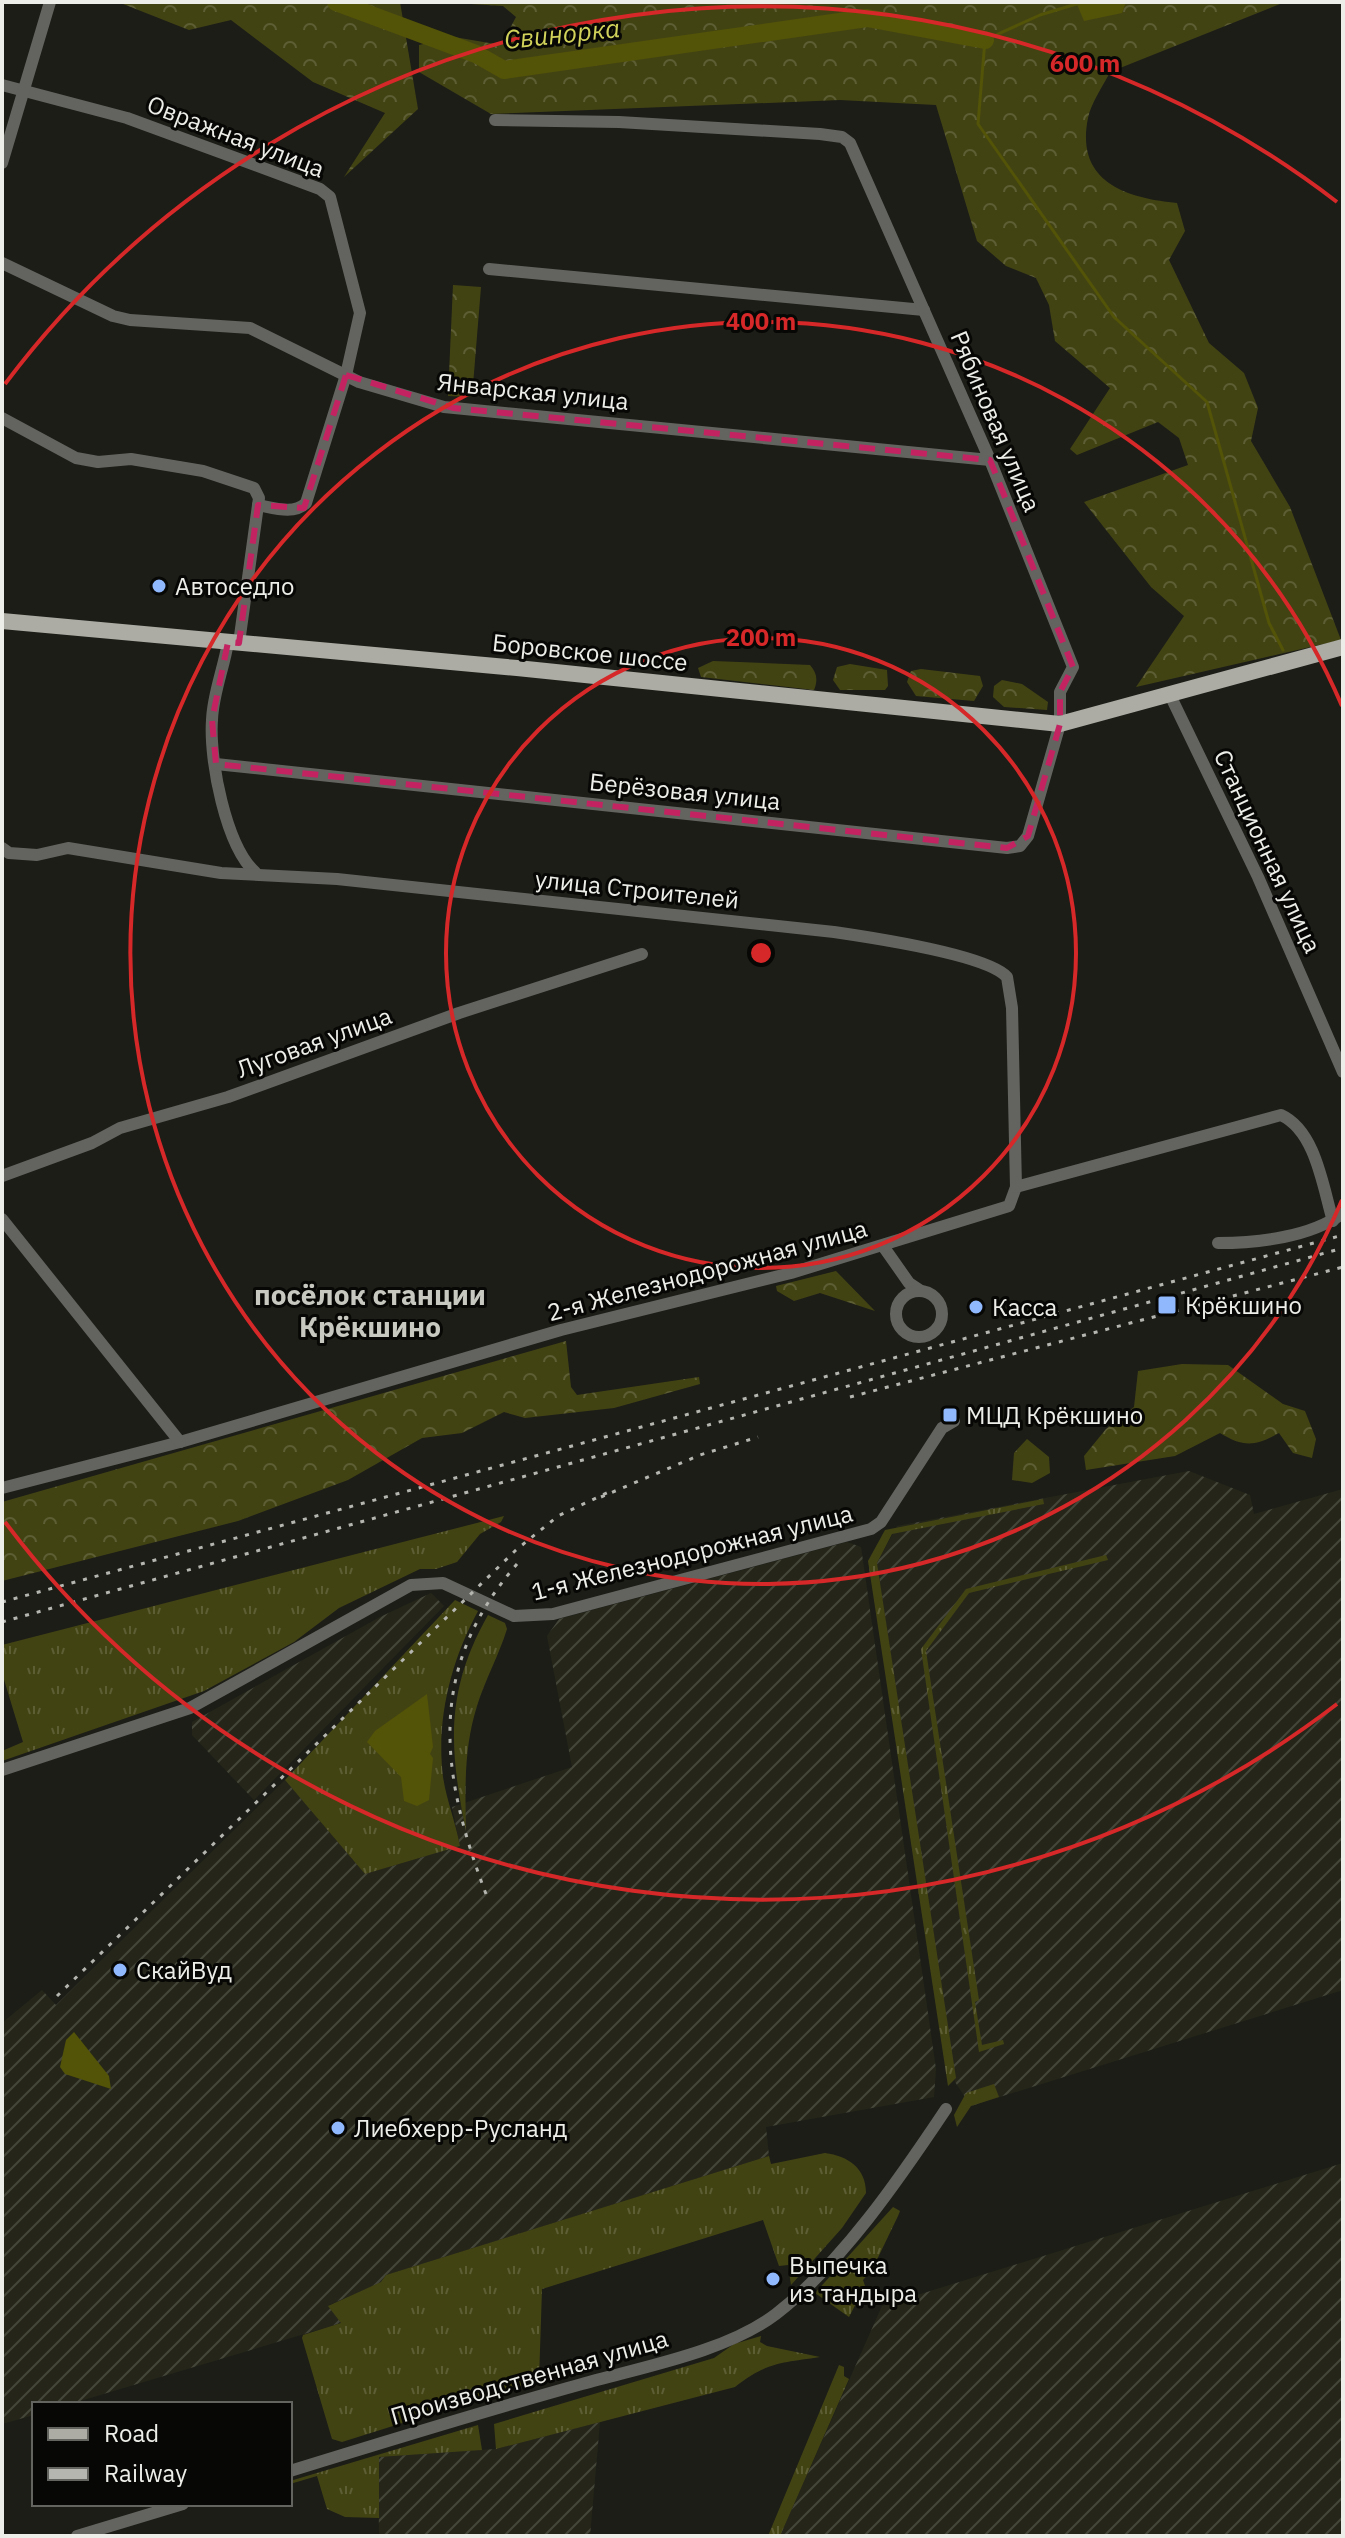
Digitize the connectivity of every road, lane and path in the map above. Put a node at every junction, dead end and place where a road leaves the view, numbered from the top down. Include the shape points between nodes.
1 (50, 2) edge
2 (2, 85) edge
3 (24, 91) junction
4 (495, 120) dead end
5 (2, 163) edge
6 (2, 263) edge
7 (489, 269) dead end
8 (924, 310) junction
9 (346, 375) junction
10 (2, 418) edge
11 (990, 460) junction
12 (259, 501) junction
13 (2, 621) edge
14 (233, 642) junction
15 (1343, 647) edge
16 (1170, 695) junction
17 (1060, 724) junction
18 (216, 764) junction
19 (2, 848) edge
20 (255, 872) junction
21 (642, 954) dead end
22 (1343, 1072) edge
23 (2, 1176) edge
24 (1016, 1187) junction
25 (1338, 1217) edge
26 (2, 1219) edge
27 (1218, 1243) dead end
28 (883, 1246) junction
29 (908, 1289) junction
30 (954, 1421) dead end
31 (180, 1442) junction
32 (2, 1488) edge
33 (2, 1770) edge
34 (946, 2109) dead end
35 (292, 2470) edge
36 (176, 2506) edge
37 (77, 2536) edge

1 - 3 street
2 - 3 street, Овражная улица
3 - 5 street
3 - 9 street, Овражная улица via 179,136 326,192 360,304
4 - 8 street, Рябиновая улица via 619,122 847,140
6 - 9 street, Январская улица via 113,316 250,328
7 - 8 street
8 - 11 street, Рябиновая улица
9 - 11 street, Январская улица via 453,408
9 - 12 street, Овражная улица via 306,503 289,510
10 - 12 street via 76,458 125,458 203,471 249,485
11 - 17 street, Рябиновая улица via 1073,667 1060,692
12 - 14 street
13 - 14 main road, Боровское шоссе
14 - 17 main road, Боровское шоссе
14 - 18 street via 212,720
15 - 16 main road, Боровское шоссе
16 - 17 main road, Боровское шоссе
16 - 22 street, Станционная улица via 1258,877
17 - 18 street, Берёзовая улица via 1028,836 1015,848
18 - 20 street via 234,845
19 - 20 street, улица Строителей via 37,855 68,848 221,873
20 - 24 street, улица Строителей via 834,932 924,946 997,969 1007,977 1012,1008
21 - 23 street, Луговая улица via 228,1097 120,1128
24 - 25 street via 1281,1115 1298,1129 1312,1153
24 - 28 street, 2-я Железнодорожная улица via 1009,1206
25 - 27 street via 1316,1228
26 - 31 street
28 - 29 street
28 - 31 street, 2-я Железнодорожная улица via 561,1330
29 - 29 street via 897,1307 897,1321 911,1336 925,1337 937,1329 942,1311 933,1296
30 - 33 street, 1-я Железнодорожная улица via 936,1437 881,1522 871,1529 553,1614 514,1616 447,1584 411,1585 190,1708
31 - 32 street, 2-я Железнодорожная улица
34 - 35 street, Производственная улица via 819,2274 749,2330 686,2354
36 - 37 street

